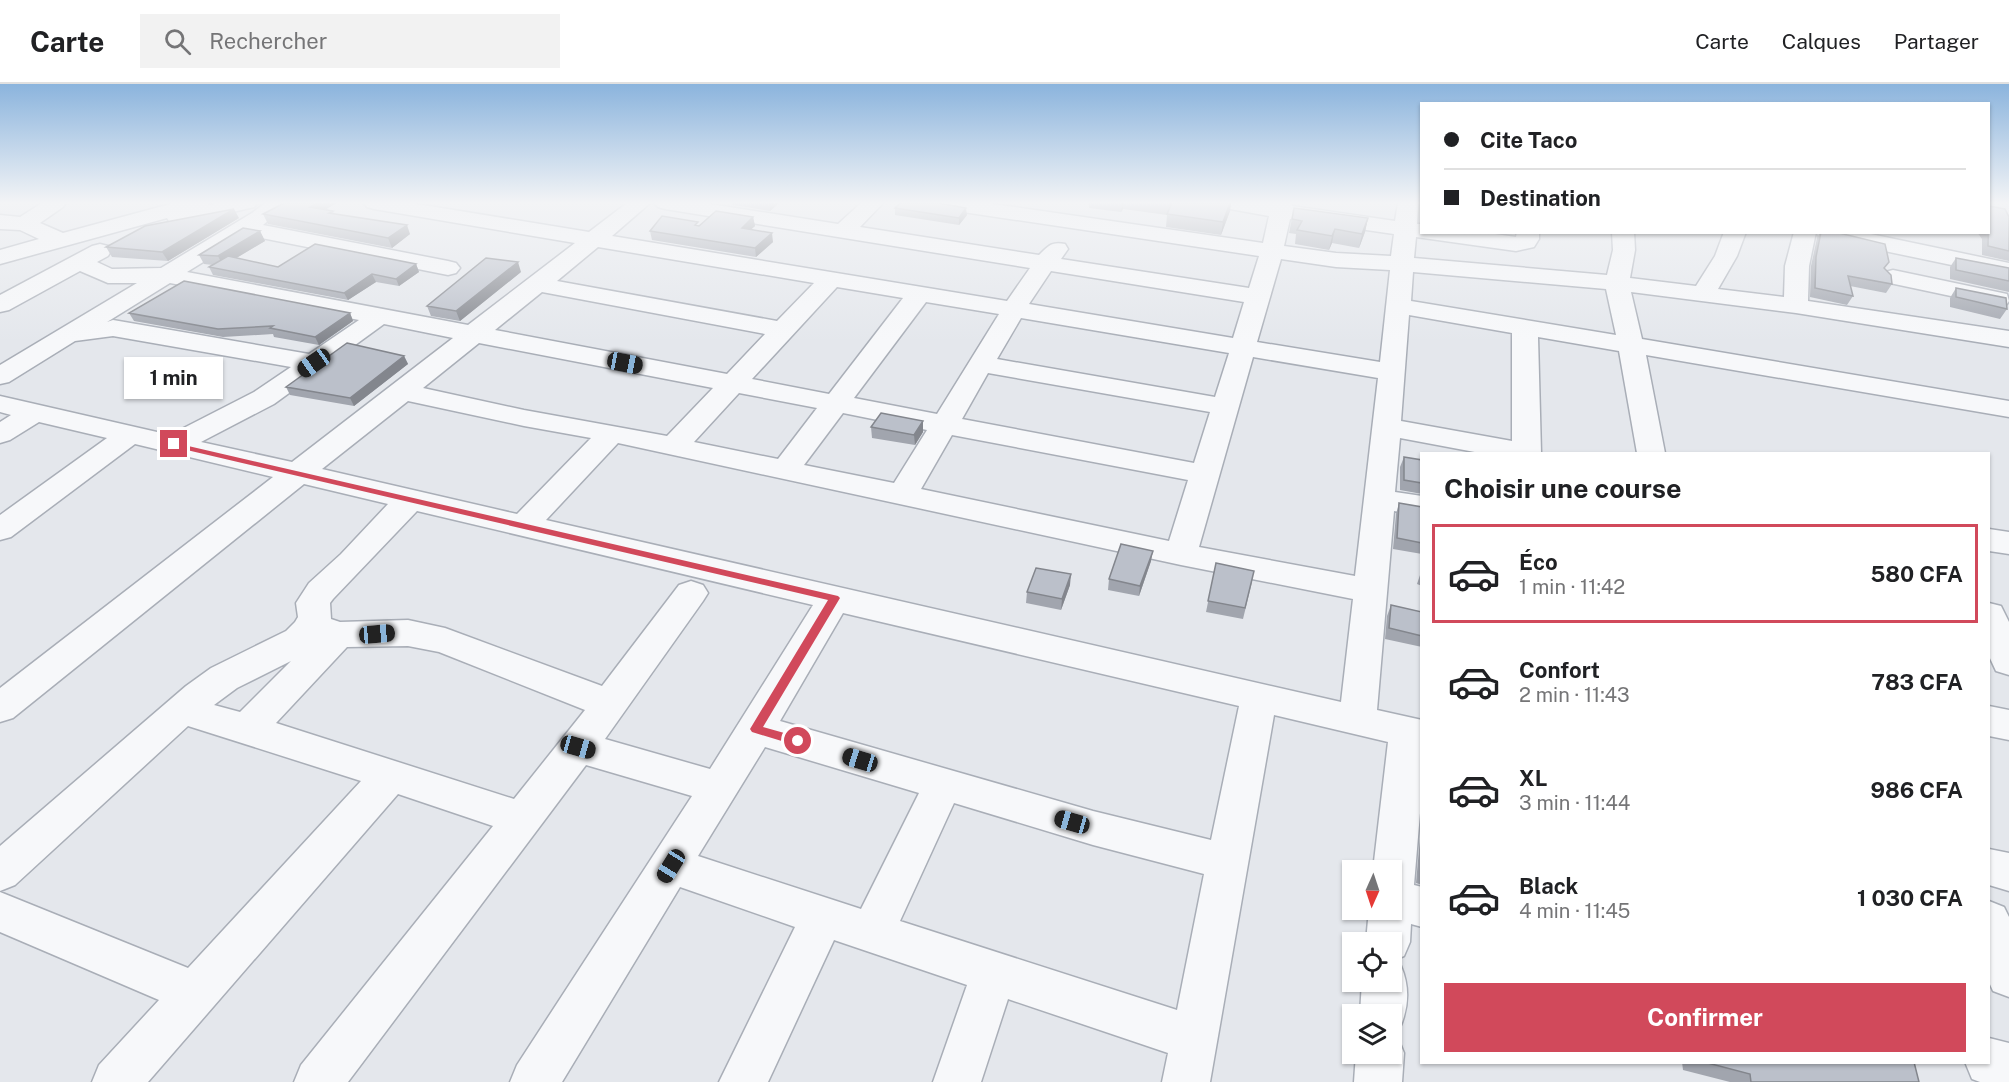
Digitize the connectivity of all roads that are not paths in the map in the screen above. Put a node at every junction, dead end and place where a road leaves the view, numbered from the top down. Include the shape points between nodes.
1 (24, 250) edge
2 (101, 250) edge
3 (208, 250) edge
4 (354, 250) edge
5 (580, 250) edge
6 (712, 250) edge
7 (852, 250) edge
8 (1056, 250) edge
9 (1265, 250) edge
10 (1407, 250) edge
11 (1624, 250) edge
12 (1728, 250) edge
13 (1801, 250) edge
14 (1909, 250) edge
15 (1946, 250) edge
16 (1272, 251) junction
17 (0, 257) edge
18 (80, 262) junction
19 (1045, 263) junction
20 (859, 264) junction
21 (1402, 264) junction
22 (448, 268) dead end
23 (2007, 270) edge
24 (165, 275) junction
25 (108, 276) junction
26 (1893, 277) junction
27 (1617, 283) junction
28 (537, 284) junction
29 (1703, 293) junction
30 (919, 294) junction
31 (1257, 297) junction
32 (120, 303) junction
33 (2008, 304) edge
34 (0, 305) edge
35 (1398, 306) junction
36 (1796, 306) junction
37 (1014, 309) junction
38 (380, 316) junction
39 (1903, 321) junction
40 (1525, 327) junction
41 (112, 328) junction
42 (783, 330) junction
43 (473, 334) junction
44 (67, 337) junction
45 (2009, 339) edge
46 (1631, 345) junction
47 (1241, 348) junction
48 (314, 363) junction
49 (980, 364) junction
50 (1392, 372) junction
51 (0, 376) edge
52 (733, 384) junction
53 (401, 391) junction
54 (0, 404) edge
55 (836, 404) junction
56 (1226, 407) junction
57 (2009, 409) edge
58 (35, 412) junction
59 (943, 424) junction
60 (1386, 427) junction
61 (612, 433) junction
62 (0, 434) edge
63 (130, 434) junction
64 (174, 444) junction
65 (674, 447) junction
66 (1521, 452) edge
67 (1526, 452) edge
68 (1651, 452) edge
69 (785, 470) junction
70 (297, 473) junction
71 (1204, 474) junction
72 (903, 493) junction
73 (1379, 499) junction
74 (411, 500) junction
75 (1420, 506) edge
76 (523, 525) junction
77 (0, 530) edge
78 (1990, 540) edge
79 (2009, 543) edge
80 (1181, 554) junction
81 (1371, 591) junction
82 (691, 593) dead end
83 (835, 598) junction
84 (1994, 617) edge
85 (325, 631) junction
86 (2009, 662) edge
87 (1259, 697) junction
88 (609, 704) junction
89 (1, 706) edge
90 (182, 710) junction
91 (1358, 720) junction
92 (1990, 721) edge
93 (2009, 725) edge
94 (248, 728) junction
95 (756, 729) junction
96 (1415, 734) edge
97 (578, 747) junction
98 (389, 777) junction
99 (943, 784) junction
100 (719, 788) junction
101 (522, 818) junction
102 (1397, 860) edge
103 (1227, 862) junction
104 (671, 866) junction
105 (1990, 867) edge
106 (0, 872) edge
107 (2009, 872) edge
108 (1402, 902) edge
109 (1420, 906) edge
110 (0, 912) edge
111 (823, 916) junction
112 (1990, 924) edge
113 (872, 933) junction
114 (994, 973) junction
115 (2009, 976) edge
116 (196, 993) junction
117 (1194, 1039) junction
118 (1990, 1062) edge
119 (1379, 1064) edge
120 (2009, 1067) edge
121 (116, 1082) edge
122 (318, 1082) edge
123 (534, 1082) edge
124 (743, 1082) edge
125 (957, 1082) edge
126 (1186, 1082) edge
127 (1378, 1082) edge

1 - 17 street
2 - 18 street
3 - 24 street
4 - 22 street
5 - 28 street
6 - 20 street
7 - 20 street
8 - 19 street
9 - 16 street
10 - 21 street
11 - 27 street
12 - 29 street
13 - 36 street
14 - 26 street via 1895,263
15 - 23 street
16 - 21 street
16 - 31 street
18 - 25 street
18 - 34 street
19 - 20 street
19 - 31 street
19 - 37 street
20 - 30 street
20 - 42 street
21 - 27 street
21 - 35 street
23 - 33 street
24 - 25 street
24 - 32 street
24 - 38 street
25 - 32 street
26 - 33 street
26 - 39 street
27 - 29 street
27 - 46 street
28 - 42 street
28 - 43 street
29 - 36 street
30 - 37 street
30 - 55 street
31 - 47 street
32 - 41 street via 121,317
32 - 44 street
35 - 40 street
35 - 50 street
36 - 39 street
37 - 47 street
37 - 49 street
38 - 43 street
38 - 48 street
39 - 45 street
40 - 46 street
40 - 67 street
41 - 44 street
41 - 48 street
42 - 52 street
43 - 52 street
43 - 53 street
44 - 51 street
46 - 57 street
46 - 68 street
47 - 50 street
47 - 56 street
48 - 64 street via 264,398
49 - 56 street
49 - 59 street
50 - 60 street
52 - 55 street
52 - 65 street
53 - 61 street
53 - 70 street
54 - 58 street
55 - 59 street
55 - 69 street
56 - 71 street
58 - 62 street
58 - 63 street
59 - 71 street
59 - 72 street
60 - 66 street
60 - 73 street
61 - 65 street
61 - 76 street
63 - 64 street
63 - 77 street
64 - 70 street
65 - 69 street
69 - 72 street
70 - 74 street
70 - 89 street
71 - 80 street
72 - 80 street
73 - 75 street
73 - 81 street
74 - 76 street
74 - 85 street via 318,593 313,603
76 - 83 street
78 - 79 street
80 - 81 street
81 - 91 street
82 - 88 street
83 - 87 street
83 - 95 street
84 - 86 street
85 - 88 street via 408,633 445,641
85 - 90 street via 227,676
85 - 94 street
87 - 91 street
87 - 103 street
88 - 97 street
90 - 94 street
90 - 106 street
91 - 96 street
92 - 93 street
94 - 98 street
95 - 99 street
95 - 100 street
96 - 102 street
97 - 100 street
97 - 101 street
98 - 101 street
98 - 116 street
99 - 103 street
99 - 113 street
100 - 104 street
101 - 122 street
103 - 117 street
104 - 111 street
104 - 123 street
105 - 107 street
108 - 109 street
110 - 116 street
111 - 113 street
111 - 124 street
112 - 115 street
113 - 114 street
114 - 117 street
114 - 125 street
116 - 121 street
117 - 126 street
118 - 120 street
119 - 127 street

